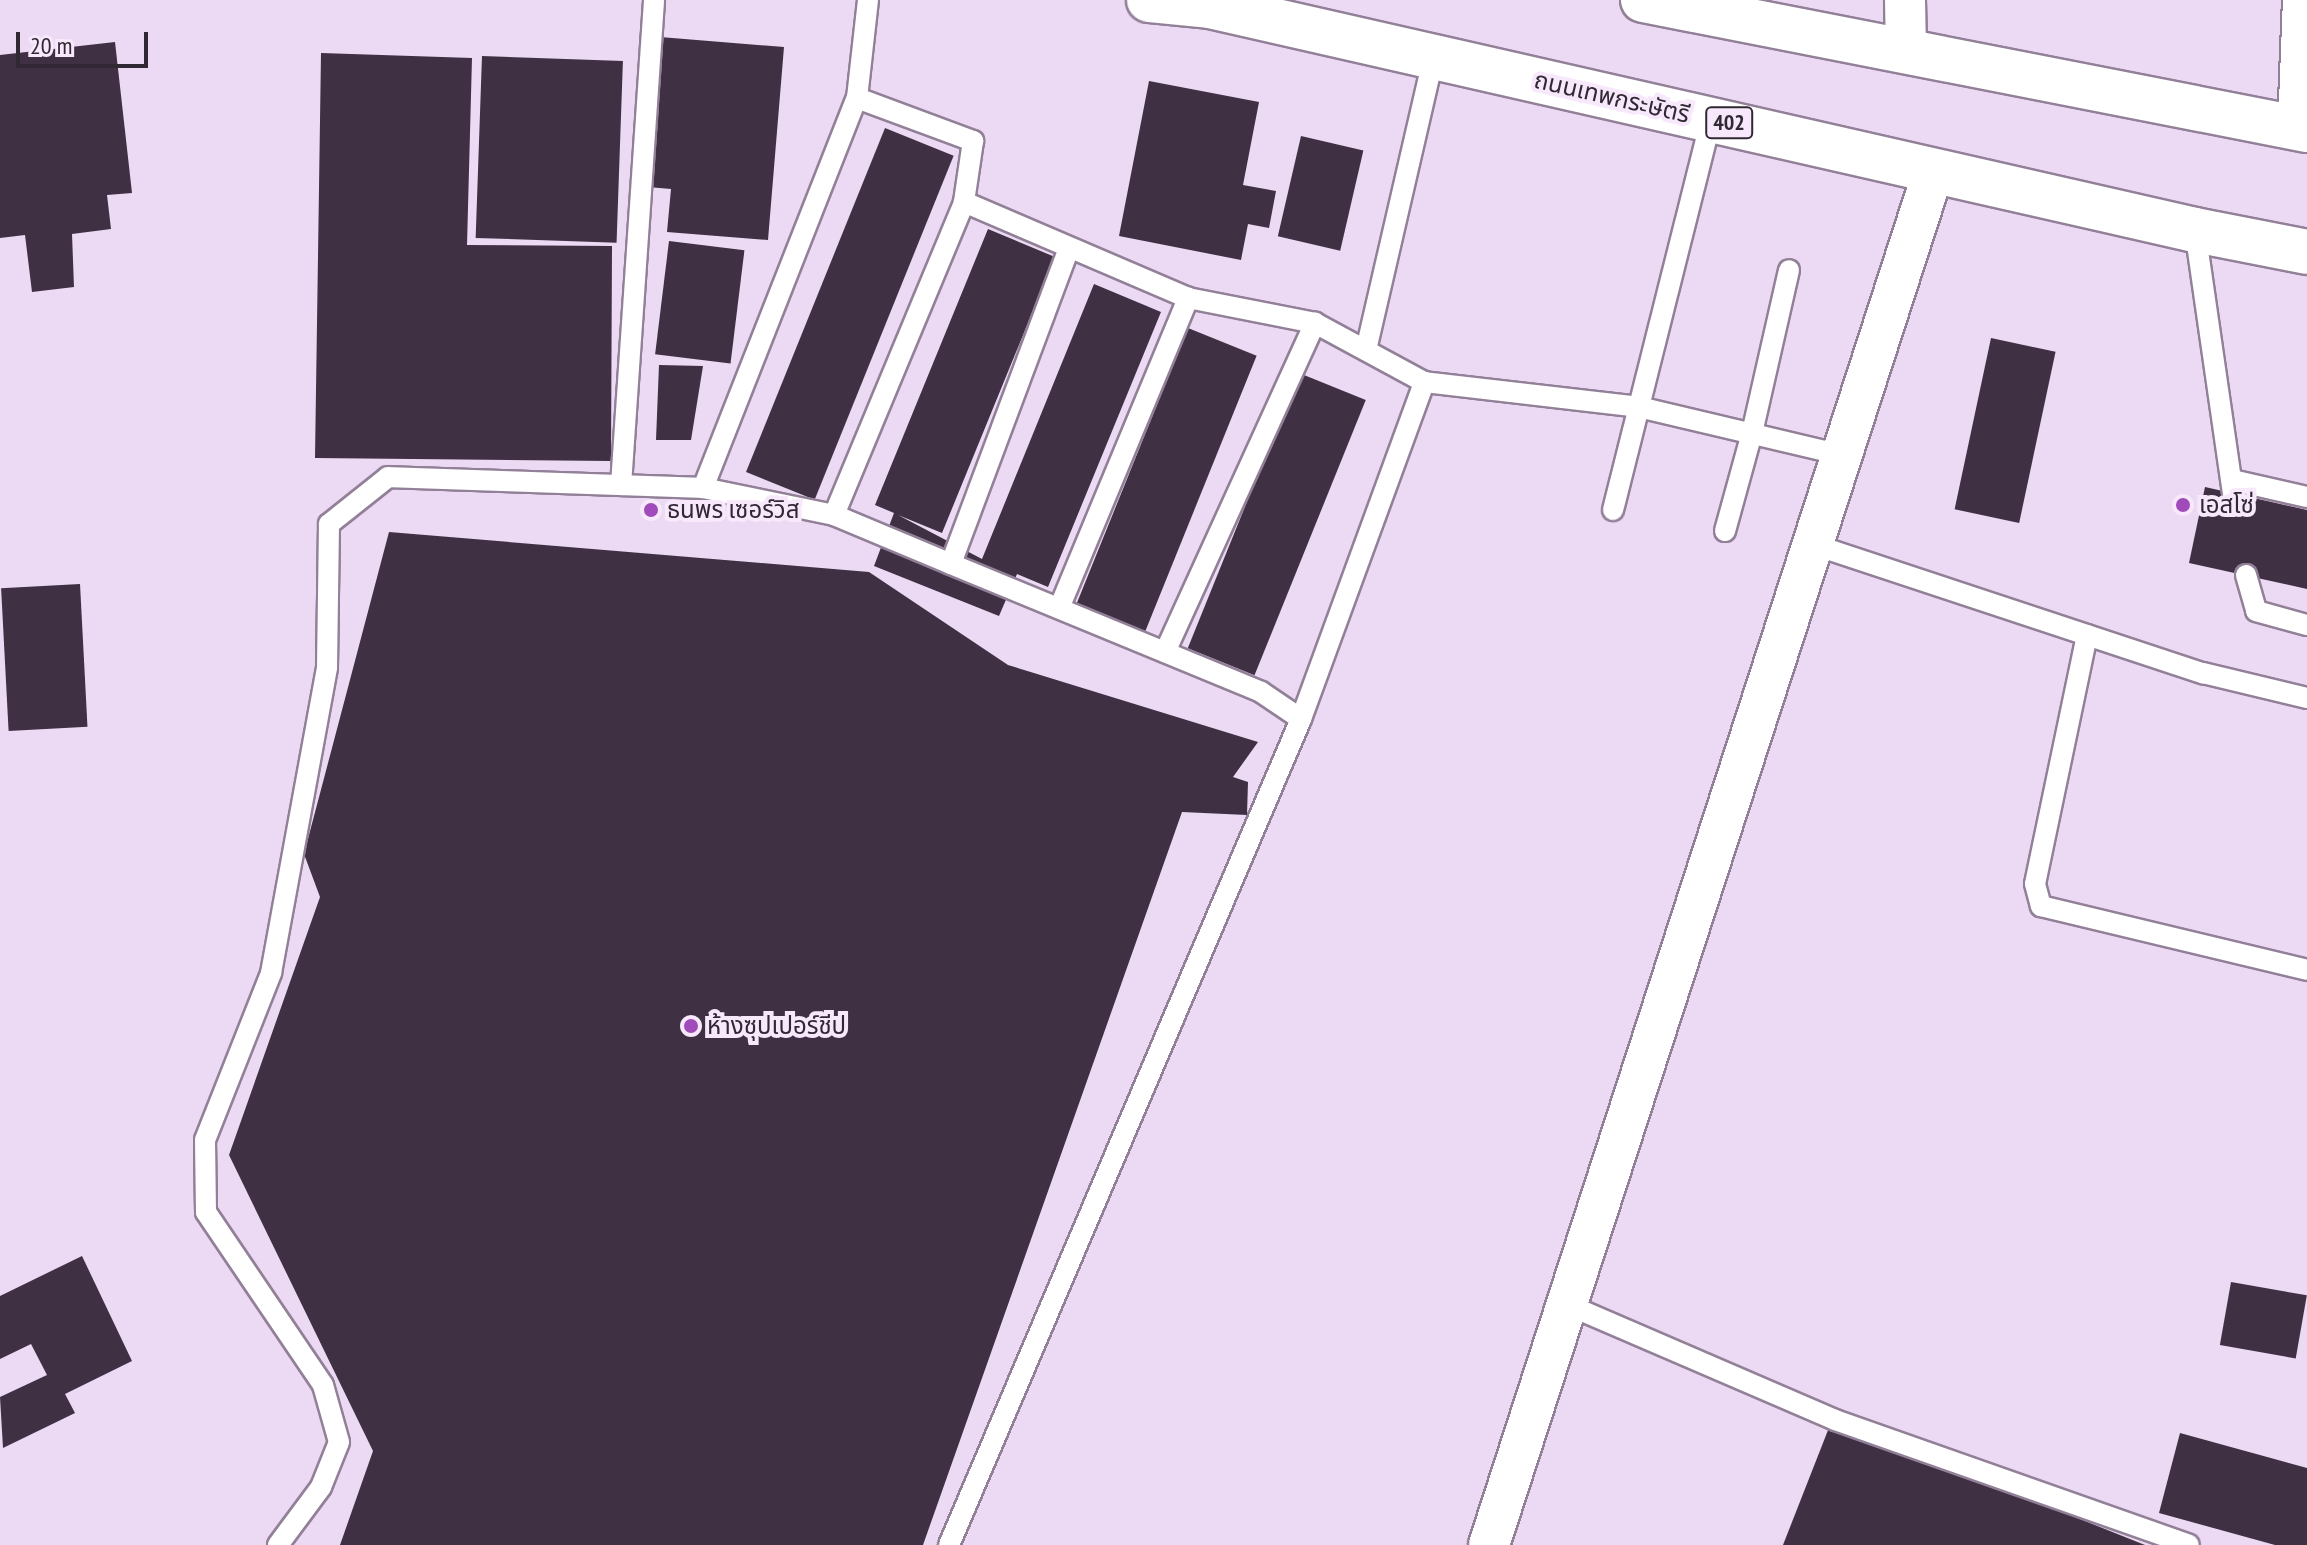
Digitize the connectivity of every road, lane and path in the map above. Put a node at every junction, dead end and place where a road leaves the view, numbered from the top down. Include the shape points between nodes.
1 (654, 0) edge
2 (868, 0) edge
3 (1149, 0) edge
4 (1643, 0) edge
5 (1905, 0) edge
6 (2303, 0) edge
7 (1906, 50) junction
8 (1434, 56) junction
9 (857, 98) junction
10 (1711, 119) junction
11 (2302, 130) edge
12 (1934, 170) junction
13 (964, 202) junction
14 (2195, 230) junction
15 (1069, 248) junction
16 (2307, 252) edge
17 (1789, 270) dead end
18 (1188, 298) junction
19 (1315, 323) junction
20 (1366, 350) junction
21 (1424, 382) junction
22 (1639, 407) junction
23 (1752, 433) junction
24 (1842, 455) junction
25 (621, 485) junction
26 (703, 488) junction
27 (2307, 497) edge
28 (1613, 510) dead end
29 (834, 515) junction
30 (1725, 531) dead end
31 (1815, 545) junction
32 (951, 564) junction
33 (2246, 575) dead end
34 (1060, 606) junction
35 (2307, 625) edge
36 (2087, 635) junction
37 (1165, 652) junction
38 (2307, 698) edge
39 (1301, 719) junction
40 (2307, 970) edge
41 (1566, 1304) junction
42 (278, 1545) edge
43 (949, 1545) edge
44 (1489, 1545) edge
45 (2189, 1545) edge

1 - 25 lane
2 - 9 lane
3 - 8 main road, ถนนเทพกระษัตรี / 402 via 1210,6
4 - 7 main road
5 - 7 street
6 - 11 street
7 - 11 main road
8 - 10 main road, ถนนเทพกระษัตรี / 402
8 - 20 lane
9 - 13 lane via 973,141
9 - 26 lane
10 - 12 main road, ถนนเทพกระษัตรี / 402
10 - 22 lane
12 - 14 main road, ถนนเทพกระษัตรี / 402
12 - 24 street
13 - 15 lane
13 - 29 lane
14 - 16 main road, ถนนเทพกระษัตรี / 402
14 - 27 lane via 2232,486
15 - 18 lane
15 - 32 lane
17 - 23 lane
18 - 19 lane
18 - 34 lane
19 - 20 lane
19 - 37 lane
20 - 21 lane
21 - 22 lane
21 - 39 lane
22 - 23 lane
22 - 28 lane
23 - 24 lane
23 - 30 lane
24 - 31 street
25 - 26 lane
25 - 42 lane via 388,477 329,524 327,667 271,973 205,1140 206,1212 323,1385 339,1442 321,1487
26 - 29 lane
29 - 32 lane
31 - 36 lane
31 - 41 street
32 - 34 lane
33 - 35 lane via 2256,611
34 - 37 lane
36 - 38 lane via 2203,673
36 - 40 lane via 2035,884 2041,906
37 - 39 lane via 1261,692
39 - 43 lane
41 - 44 street
41 - 45 lane via 1835,1420

